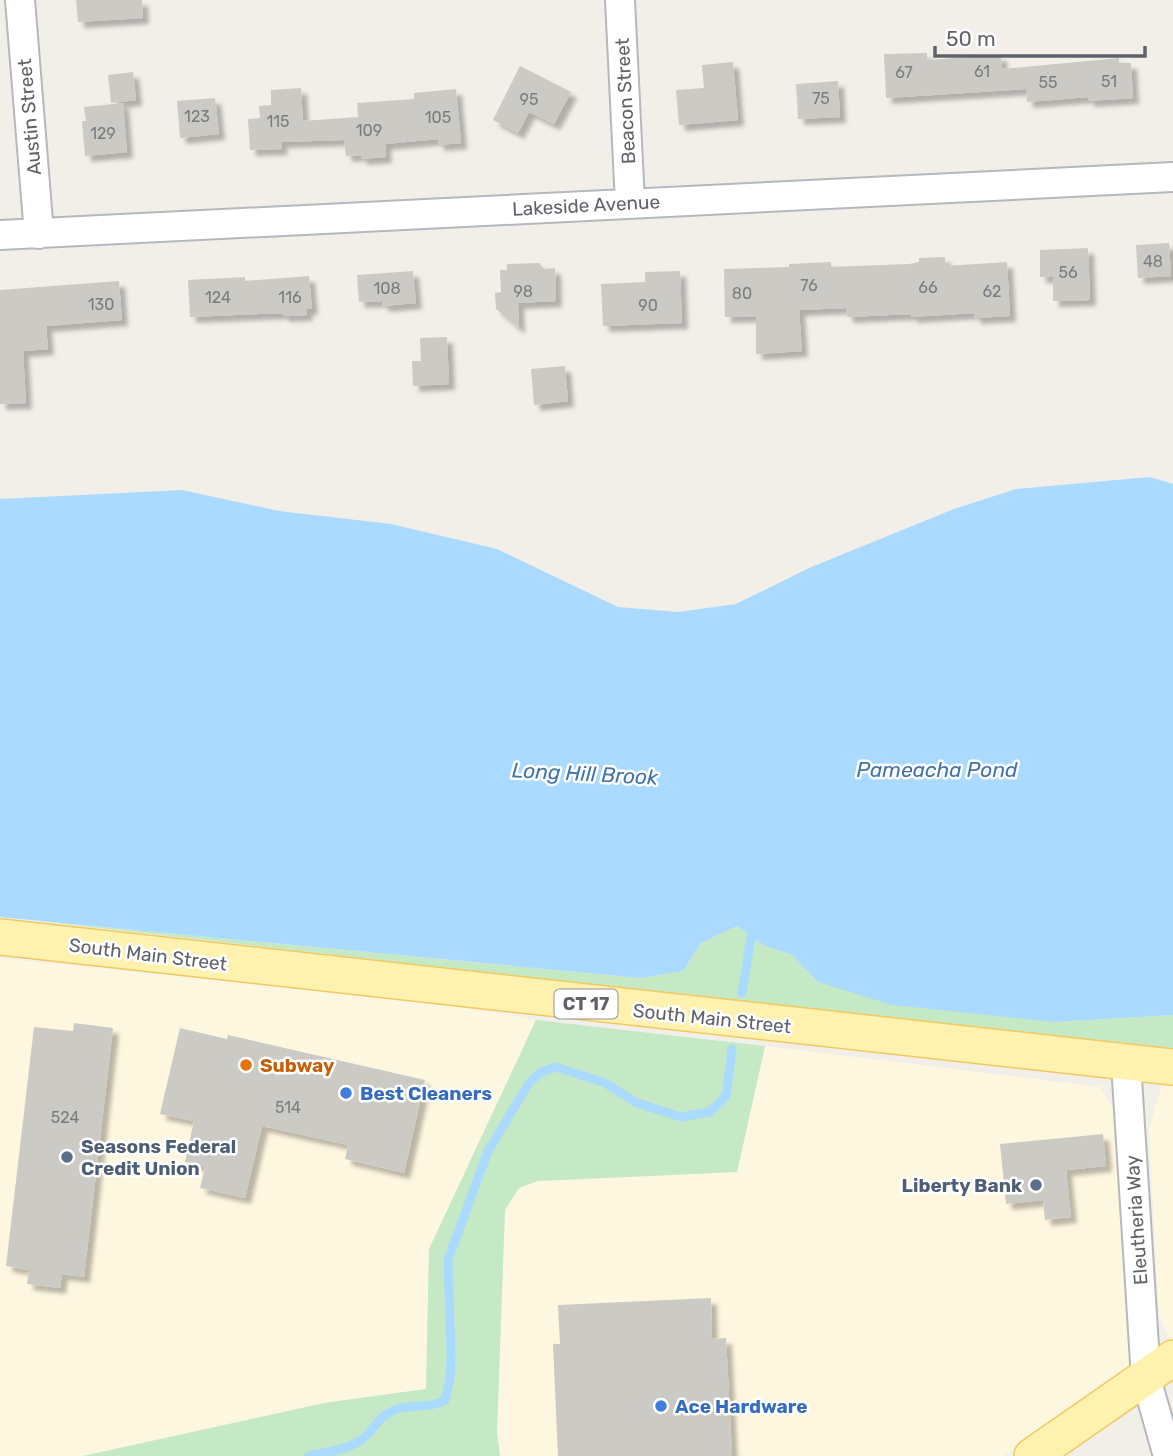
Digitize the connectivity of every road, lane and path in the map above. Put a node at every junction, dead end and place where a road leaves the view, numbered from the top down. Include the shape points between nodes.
1 (20, 0) edge
2 (620, 0) edge
3 (1173, 177) edge
4 (630, 203) junction
5 (38, 233) junction
6 (0, 235) edge
7 (0, 937) edge
8 (1126, 1063) junction
9 (1173, 1068) edge
10 (1159, 1368) edge
11 (1032, 1456) edge
12 (1168, 1456) edge

1 - 5 street, Austin Street
2 - 4 street, Beacon Street
3 - 4 street, Lakeside Avenue
4 - 5 street, Lakeside Avenue
5 - 6 street, Lakeside Avenue
7 - 8 main road, South Main Street / CT 17
8 - 9 main road, South Main Street / CT 17
8 - 10 street, Eleutheria Way
10 - 11 main road
10 - 12 street, Eleutheria Way

